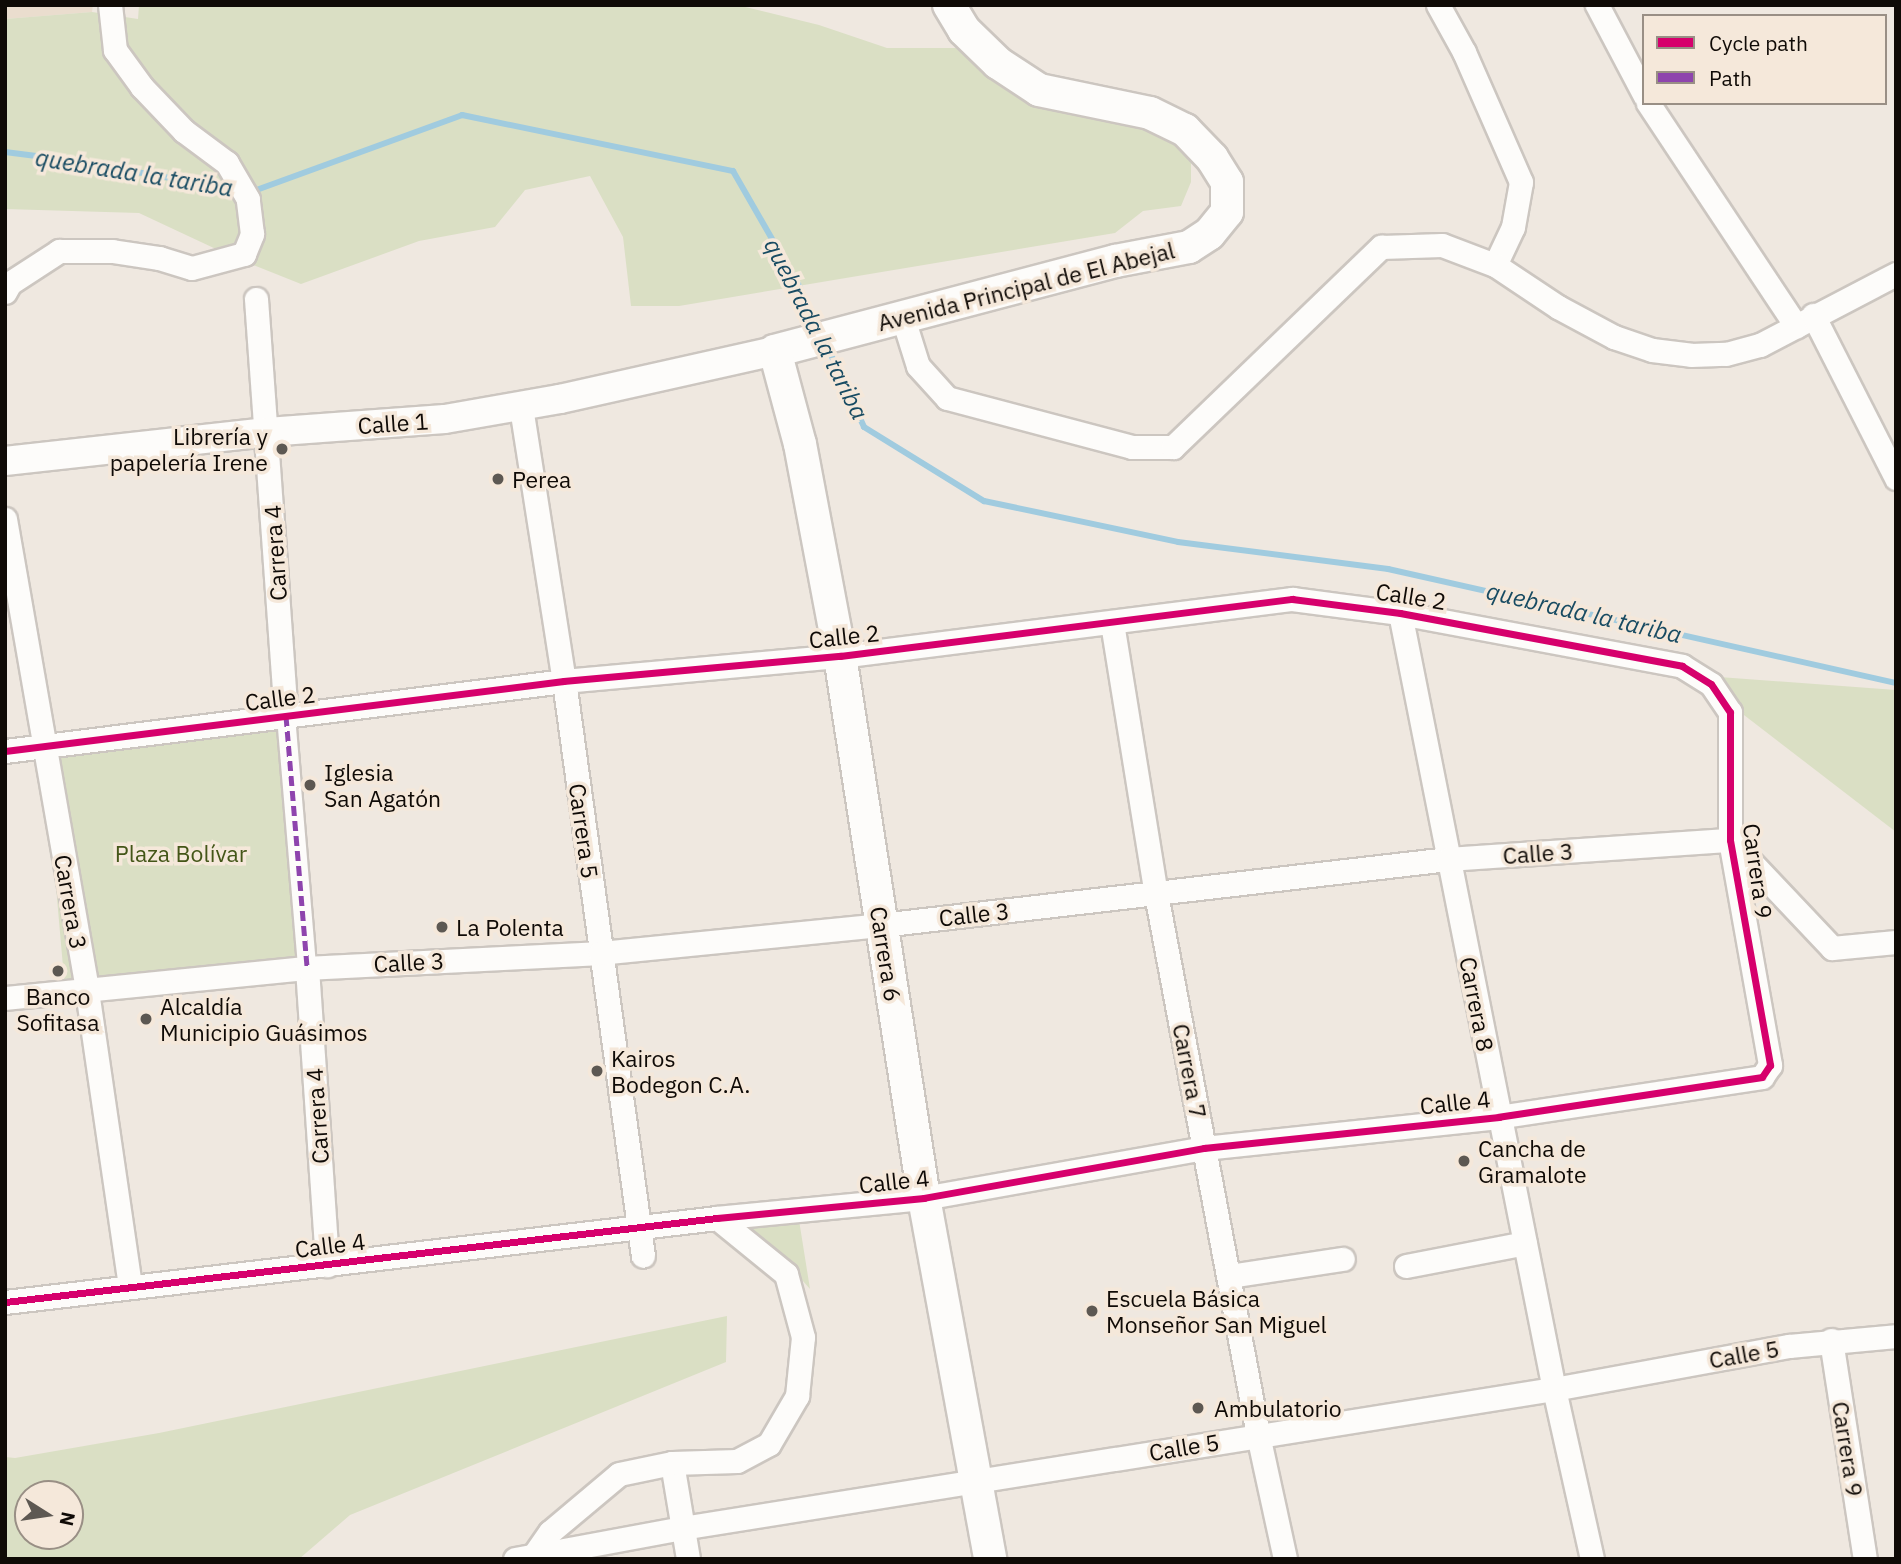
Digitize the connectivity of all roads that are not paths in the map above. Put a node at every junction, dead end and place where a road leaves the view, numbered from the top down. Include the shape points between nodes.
1 (110, 5) edge
2 (949, 5) edge
3 (1438, 5) edge
4 (1597, 5) edge
5 (1642, 90) edge
6 (1649, 105) edge
7 (1495, 265) junction
8 (1896, 274) edge
9 (5, 292) edge
10 (256, 299) dead end
11 (902, 315) junction
12 (1804, 320) junction
13 (775, 351) junction
14 (522, 407) junction
15 (267, 432) junction
16 (5, 461) edge
17 (1896, 478) edge
18 (5, 519) edge
19 (1400, 613) junction
20 (1112, 624) junction
21 (840, 656) junction
22 (1682, 666) joint
23 (564, 681) junction
24 (286, 716) junction
25 (44, 748) junction
26 (5, 751) edge
27 (1730, 840) junction
28 (1448, 859) junction
29 (1156, 894) junction
30 (881, 925) junction
31 (1896, 942) edge
32 (600, 953) junction
33 (307, 968) junction
34 (87, 991) junction
35 (5, 999) edge
36 (1770, 1059) joint
37 (1500, 1117) junction
38 (1204, 1148) junction
39 (924, 1198) junction
40 (717, 1218) junction
41 (639, 1227) junction
42 (1525, 1243) junction
43 (643, 1256) dead end
44 (1343, 1259) dead end
45 (327, 1265) junction
46 (1406, 1266) dead end
47 (1230, 1276) junction
48 (130, 1286) junction
49 (5, 1302) edge
50 (1896, 1336) edge
51 (1830, 1340) junction
52 (1554, 1389) junction
53 (1258, 1435) junction
54 (672, 1463) junction
55 (975, 1482) junction
56 (682, 1528) junction
57 (526, 1558) edge
58 (688, 1559) edge
59 (990, 1559) edge
60 (1285, 1559) edge
61 (1592, 1559) edge
62 (1865, 1559) edge

1 - 9 street via 115,50 184,131 228,163 248,199 252,234 244,254 192,268 112,251 59,251 10,283
2 - 11 main road, Avenida Principal de El Abejal via 964,30 998,64 1039,90 1150,113 1185,130 1227,182 1227,212 1209,234 1189,247
3 - 7 street via 1464,51 1521,182 1513,226
4 - 5 street
6 - 12 street
7 - 11 street via 1442,245 1381,247 1173,447 1132,447 947,398 918,366
7 - 12 street via 1614,337 1652,349 1726,354 1760,345
8 - 12 street
10 - 15 street, Carrera 4
11 - 13 main road, Avenida Principal de El Abejal
12 - 17 street
13 - 14 street, Calle 1
13 - 21 main road, Carrera 6 via 800,444
14 - 15 street, Calle 1 via 445,419
14 - 23 street, Carrera 5
15 - 16 street, Calle 1
15 - 24 street, Carrera 4
18 - 25 street, Carrera 3
19 - 20 street, Calle 2 via 1292,599
19 - 22 street, Calle 2
19 - 28 street, Carrera 8
20 - 21 street, Calle 2
20 - 29 street, Carrera 7
21 - 23 street, Calle 2
21 - 30 main road, Carrera 6
22 - 27 street, Carrera 9 via 1711,684 1730,712
23 - 24 street, Calle 2
23 - 32 street, Carrera 5
24 - 25 street, Calle 2
24 - 33 street
25 - 26 street, Calle 2
25 - 34 street, Carrera 3
27 - 28 street, Calle 3
27 - 31 street via 1832,948
27 - 36 street, Carrera 9
28 - 29 street, Calle 3
28 - 37 street, Carrera 8
29 - 30 street, Calle 3
29 - 38 street, Carrera 7
30 - 32 street, Calle 3
30 - 39 main road, Carrera 6
32 - 33 street, Calle 3
32 - 41 street, Carrera 5
33 - 34 street, Calle 3
33 - 45 street, Carrera 4
34 - 35 street, Calle 3
34 - 48 street, Carrera 3
36 - 37 street, Calle 4 via 1769,1070 1762,1077
37 - 38 street, Calle 4
37 - 42 street, Carrera 8
38 - 39 street, Calle 4
38 - 47 street, Carrera 7
39 - 40 street, Calle 4
39 - 55 main road, Carrera 6
40 - 41 street, Calle 4
40 - 54 street via 786,1274 803,1337 797,1396 769,1444 737,1461
41 - 43 street, Carrera 5
41 - 45 street, Calle 4
42 - 46 street
42 - 52 street, Carrera 8
44 - 47 street
45 - 48 street, Calle 4
47 - 53 street, Carrera 7
48 - 49 street, Calle 4
50 - 51 street, Calle 5
51 - 52 street, Calle 5
51 - 62 street, Carrera 9
52 - 53 street, Calle 5
52 - 61 street, Carrera 8
53 - 55 street, Calle 5
53 - 60 street, Carrera 7
54 - 56 street
54 - 57 street via 619,1474
55 - 56 street, Calle 5
55 - 59 main road, Carrera 6
56 - 57 street, Calle 5
56 - 58 street

